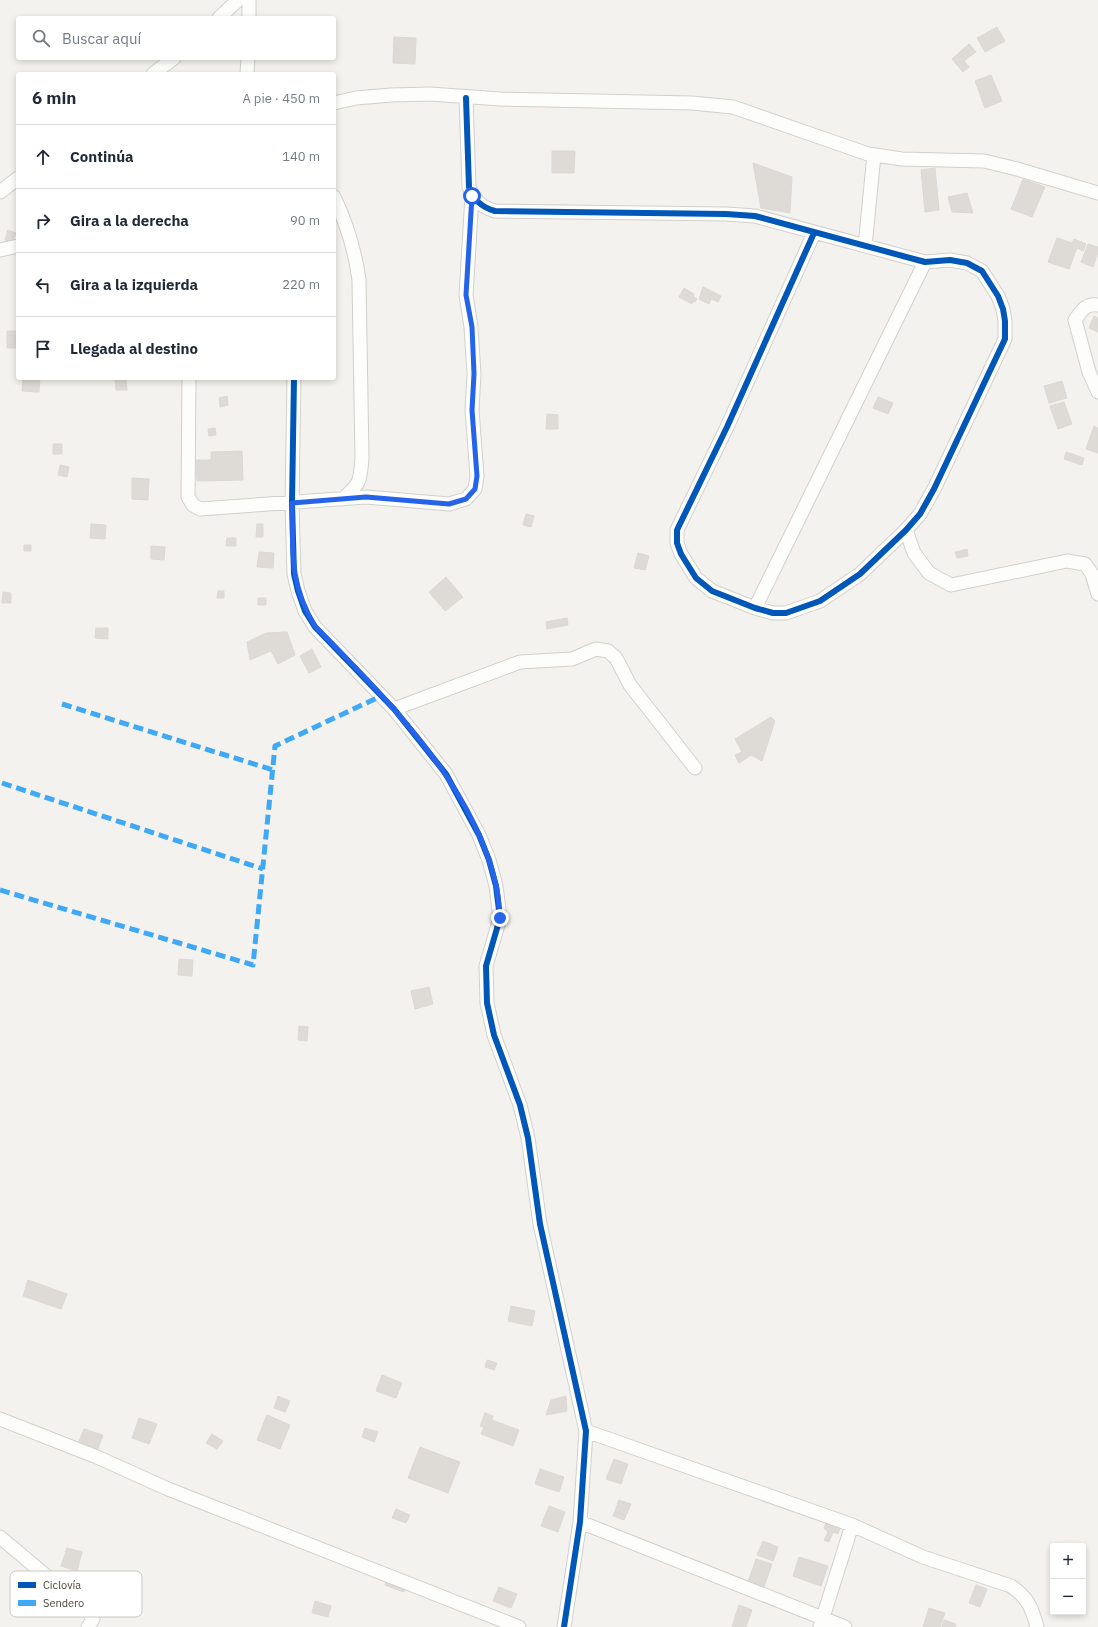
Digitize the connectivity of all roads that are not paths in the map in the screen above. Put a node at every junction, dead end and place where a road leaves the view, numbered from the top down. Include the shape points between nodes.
1 (238, 0) edge
2 (249, 0) edge
3 (221, 16) edge
4 (249, 16) edge
5 (171, 60) edge
6 (248, 60) edge
7 (156, 72) edge
8 (247, 72) edge
9 (466, 98) junction
10 (336, 103) edge
11 (874, 155) junction
12 (16, 180) edge
13 (0, 192) edge
14 (1098, 193) edge
15 (472, 196) junction
16 (336, 201) edge
17 (814, 232) junction
18 (16, 246) edge
19 (866, 246) junction
20 (0, 250) edge
21 (925, 262) junction
22 (1098, 305) edge
23 (189, 380) edge
24 (294, 380) edge
25 (1098, 392) edge
26 (343, 499) junction
27 (292, 503) junction
28 (906, 530) junction
29 (1098, 594) edge
30 (755, 608) junction
31 (394, 709) junction
32 (695, 768) dead end
33 (0, 1419) edge
34 (586, 1431) junction
35 (580, 1522) junction
36 (852, 1525) junction
37 (0, 1537) edge
38 (40, 1571) edge
39 (92, 1617) edge
40 (821, 1622) edge
41 (88, 1627) edge
42 (519, 1627) edge
43 (564, 1627) edge
44 (845, 1627) edge
45 (1037, 1627) edge

1 - 3 street
2 - 4 street
5 - 7 street
6 - 8 street
9 - 10 street via 430,94 391,94
9 - 11 street via 692,103 733,107
9 - 15 street via 468,176
11 - 14 street via 984,161
11 - 19 street
12 - 13 street
15 - 17 street via 486,209 495,211 726,214 755,216
15 - 26 street via 466,295 474,374 472,410 477,476 475,489 466,499 449,504 366,497
16 - 26 street via 346,222 356,255 359,280 362,460 360,479
17 - 19 street
17 - 30 street via 727,427 677,530 677,543 681,554 696,578 712,591
18 - 20 street
19 - 21 street
21 - 28 street via 950,260 967,263 982,271 1003,309 1005,339 934,489 920,514
21 - 30 street
22 - 25 street via 1086,306 1075,320
23 - 27 street via 188,497 193,505 206,509
24 - 27 street
26 - 27 street
27 - 31 street via 294,574 305,611 315,626
28 - 29 street via 914,553 929,574 951,585 1067,561 1085,564 1092,574
28 - 30 street via 860,574 820,601 786,613 773,613
31 - 32 street via 520,662 572,659 596,649 608,651 616,658 630,685
31 - 34 street via 446,774 460,797 479,835 496,886 500,918 486,966 487,1003 494,1035 520,1105 528,1138 540,1224
33 - 42 street via 97,1457 168,1490
34 - 35 street
34 - 36 street
35 - 40 street
35 - 43 street
36 - 40 street
36 - 45 street via 923,1557 1011,1586 1022,1594 1032,1608
37 - 38 street
39 - 41 street
40 - 44 street

